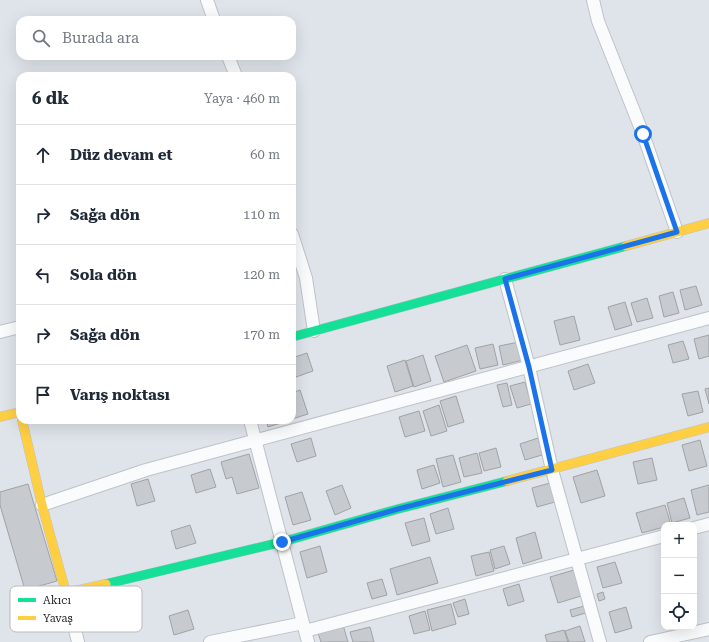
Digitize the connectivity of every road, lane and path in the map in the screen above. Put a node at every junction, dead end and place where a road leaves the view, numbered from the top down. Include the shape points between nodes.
1 (207, 0) edge
2 (593, 0) edge
3 (213, 16) edge
4 (230, 60) edge
5 (234, 72) edge
6 (709, 223) edge
7 (677, 232) junction
8 (296, 261) edge
9 (505, 279) junction
10 (709, 318) edge
11 (16, 328) edge
12 (314, 331) junction
13 (0, 332) edge
14 (296, 336) edge
15 (529, 367) junction
16 (16, 413) edge
17 (0, 417) edge
18 (23, 424) edge
19 (251, 424) edge
20 (709, 427) edge
21 (255, 442) junction
22 (552, 470) junction
23 (42, 505) junction
24 (709, 524) edge
25 (697, 527) edge
26 (661, 537) edge
27 (282, 542) junction
28 (576, 560) junction
29 (64, 586) edge
30 (96, 586) edge
31 (709, 629) edge
32 (76, 632) edge
33 (305, 632) edge
34 (78, 642) edge
35 (210, 642) edge
36 (600, 642) edge
37 (650, 642) edge

1 - 3 street
2 - 7 street via 598,21 643,134
4 - 5 street
6 - 7 street
7 - 9 street
8 - 12 street via 306,278
9 - 12 street
9 - 15 street
10 - 15 street
11 - 13 street
12 - 14 street
15 - 21 street
15 - 22 street
16 - 17 street
18 - 23 street
19 - 21 street
20 - 22 street
21 - 23 street via 146,470
21 - 27 street
22 - 27 street
22 - 28 street
23 - 29 street
24 - 25 street
26 - 28 street
27 - 30 street
27 - 33 street
28 - 33 street
28 - 36 street
31 - 37 street
32 - 34 street
33 - 35 street

